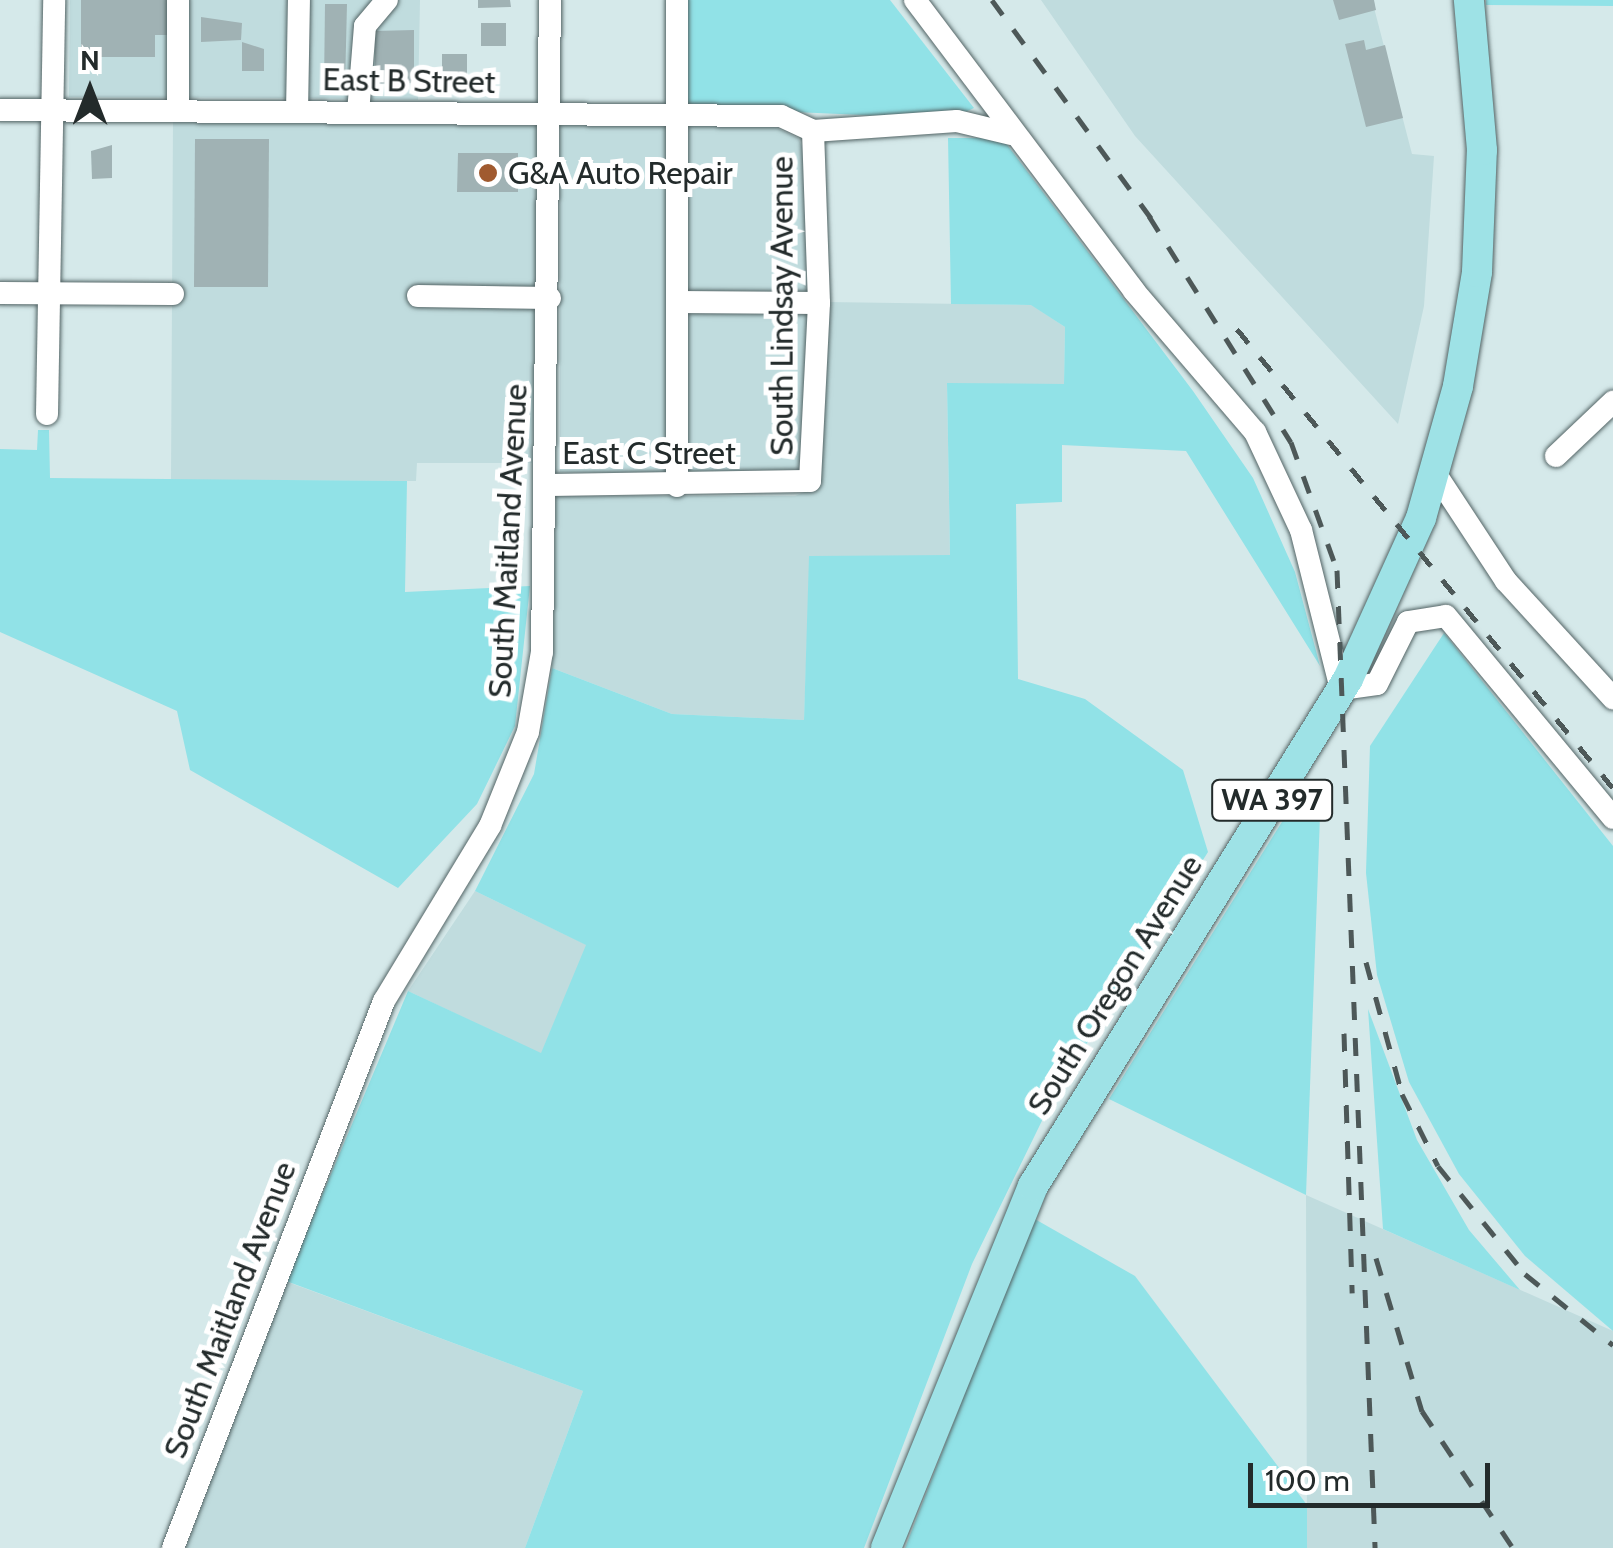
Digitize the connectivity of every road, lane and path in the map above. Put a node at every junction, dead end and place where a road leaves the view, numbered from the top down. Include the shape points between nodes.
1 (54, 0) edge
2 (178, 0) edge
3 (298, 0) edge
4 (388, 0) edge
5 (550, 0) edge
6 (677, 0) edge
7 (914, 0) edge
8 (1470, 0) edge
9 (0, 110) edge
10 (52, 110) junction
11 (178, 111) junction
12 (297, 112) junction
13 (358, 113) junction
14 (550, 114) junction
15 (675, 116) junction
16 (813, 131) junction
17 (1013, 136) junction
18 (0, 293) edge
19 (49, 293) junction
20 (173, 294) dead end
21 (418, 296) dead end
22 (550, 298) junction
23 (678, 302) junction
24 (818, 303) junction
25 (1613, 402) edge
26 (47, 414) dead end
27 (1556, 456) dead end
28 (1436, 472) junction
29 (810, 482) joint
30 (545, 485) junction
31 (677, 486) junction
32 (1341, 690) junction
33 (1613, 698) edge
34 (1613, 818) edge
35 (173, 1548) edge
36 (886, 1548) edge

1 - 10 street
2 - 11 street
3 - 12 street
4 - 13 street via 365,26
5 - 14 street, South Maitland Avenue
6 - 15 street
7 - 17 street
8 - 28 main road, South Oregon Avenue / WA 397 via 1482,122 1479,239
9 - 10 street, East B Street
10 - 11 street, East B Street
10 - 19 street
11 - 12 street, East B Street
12 - 13 street, East B Street
13 - 14 street, East B Street
14 - 15 street, East B Street
14 - 22 street, South Maitland Avenue
15 - 16 street, East B Street via 781,116
15 - 23 street
16 - 17 street via 957,121
16 - 24 street, South Lindsay Avenue
17 - 32 street via 1255,432 1300,530
18 - 19 street
19 - 20 street
19 - 26 street
21 - 22 street
22 - 30 street, South Maitland Avenue
23 - 24 street
23 - 31 street
24 - 29 street, South Lindsay Avenue
25 - 27 street
28 - 32 main road, South Oregon Avenue / WA 397
28 - 33 street via 1506,581
29 - 31 street, East C Street
30 - 31 street, East C Street
30 - 35 street, South Maitland Avenue via 540,672 515,771 384,1001
32 - 34 street via 1377,684 1408,622 1446,616
32 - 36 main road, South Oregon Avenue / WA 397 via 1033,1186

